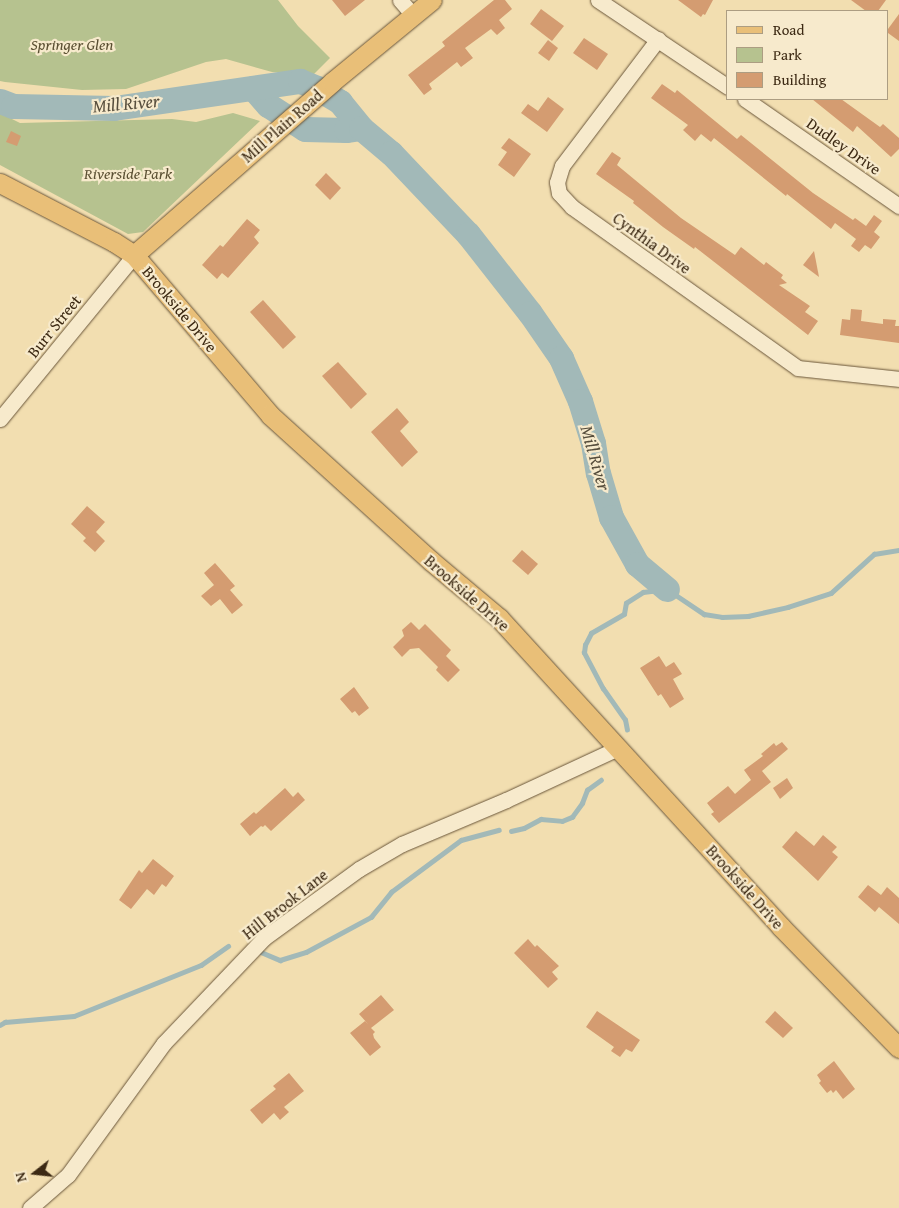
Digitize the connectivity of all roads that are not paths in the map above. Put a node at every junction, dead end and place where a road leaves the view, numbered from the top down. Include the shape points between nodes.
1 (400, 0) edge
2 (432, 0) edge
3 (598, 0) edge
4 (413, 15) junction
5 (658, 38) junction
6 (726, 86) edge
7 (746, 100) edge
8 (0, 184) edge
9 (898, 204) edge
10 (134, 255) junction
11 (899, 379) edge
12 (0, 419) edge
13 (618, 748) junction
14 (899, 1048) edge
15 (30, 1208) edge

1 - 4 street
2 - 4 main road, Mill Plain Road
3 - 5 street
4 - 10 main road, Mill Plain Road
5 - 6 street
5 - 11 street, Cynthia Drive via 562,166 557,182 559,193 572,206 798,368
7 - 9 street, Dudley Drive
8 - 10 main road, Brookside Drive
10 - 12 street, Burr Street
10 - 13 main road, Brookside Drive via 270,415 430,561 499,618
13 - 14 main road, Brookside Drive via 786,933
13 - 15 street, Hill Brook Lane via 402,844 359,869 264,938 164,1043 68,1175

